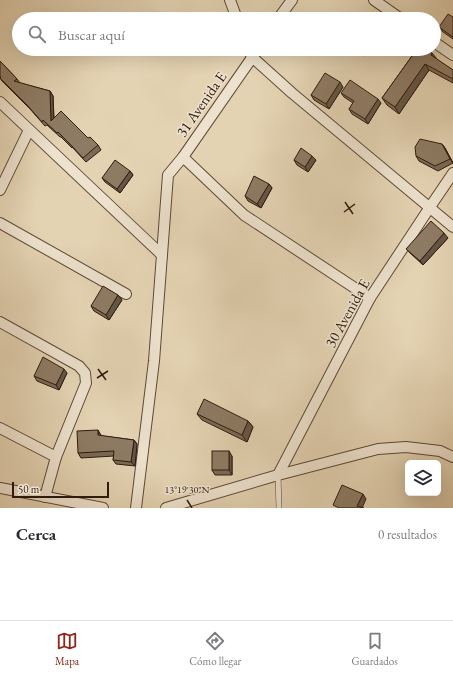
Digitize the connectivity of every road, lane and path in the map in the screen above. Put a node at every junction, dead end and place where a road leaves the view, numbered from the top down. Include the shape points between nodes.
1 (230, 0) edge
2 (292, 0) edge
3 (374, 0) edge
4 (234, 12) edge
5 (283, 12) edge
6 (391, 12) edge
7 (441, 47) edge
8 (453, 55) edge
9 (250, 56) edge
10 (257, 56) edge
11 (0, 102) edge
12 (30, 130) junction
13 (183, 157) junction
14 (453, 173) edge
15 (0, 190) edge
16 (430, 207) junction
17 (0, 223) edge
18 (453, 227) edge
19 (162, 255) junction
20 (126, 294) dead end
21 (370, 298) junction
22 (0, 322) edge
23 (0, 428) edge
24 (56, 457) junction
25 (453, 457) edge
26 (278, 475) junction
27 (0, 488) edge
28 (45, 497) junction
29 (103, 508) edge
30 (136, 508) edge
31 (166, 508) edge
32 (279, 508) edge

1 - 4 street
2 - 5 street
3 - 6 street
7 - 8 street
9 - 13 street, 31 Avenida E
10 - 16 street via 292,93
11 - 12 street
12 - 15 street
12 - 19 street
13 - 19 street, 31 Avenida E via 168,175
13 - 21 street via 244,215
14 - 16 street, 30 Avenida E
16 - 18 street
16 - 21 street, 30 Avenida E
17 - 20 street
19 - 30 street, 31 Avenida E via 154,361
21 - 26 street, 30 Avenida E
22 - 24 street via 80,366 85,373 86,383
23 - 24 street
24 - 28 street
25 - 26 street via 440,451 406,447 378,449
26 - 31 street
26 - 32 lane
27 - 28 street
28 - 29 street

